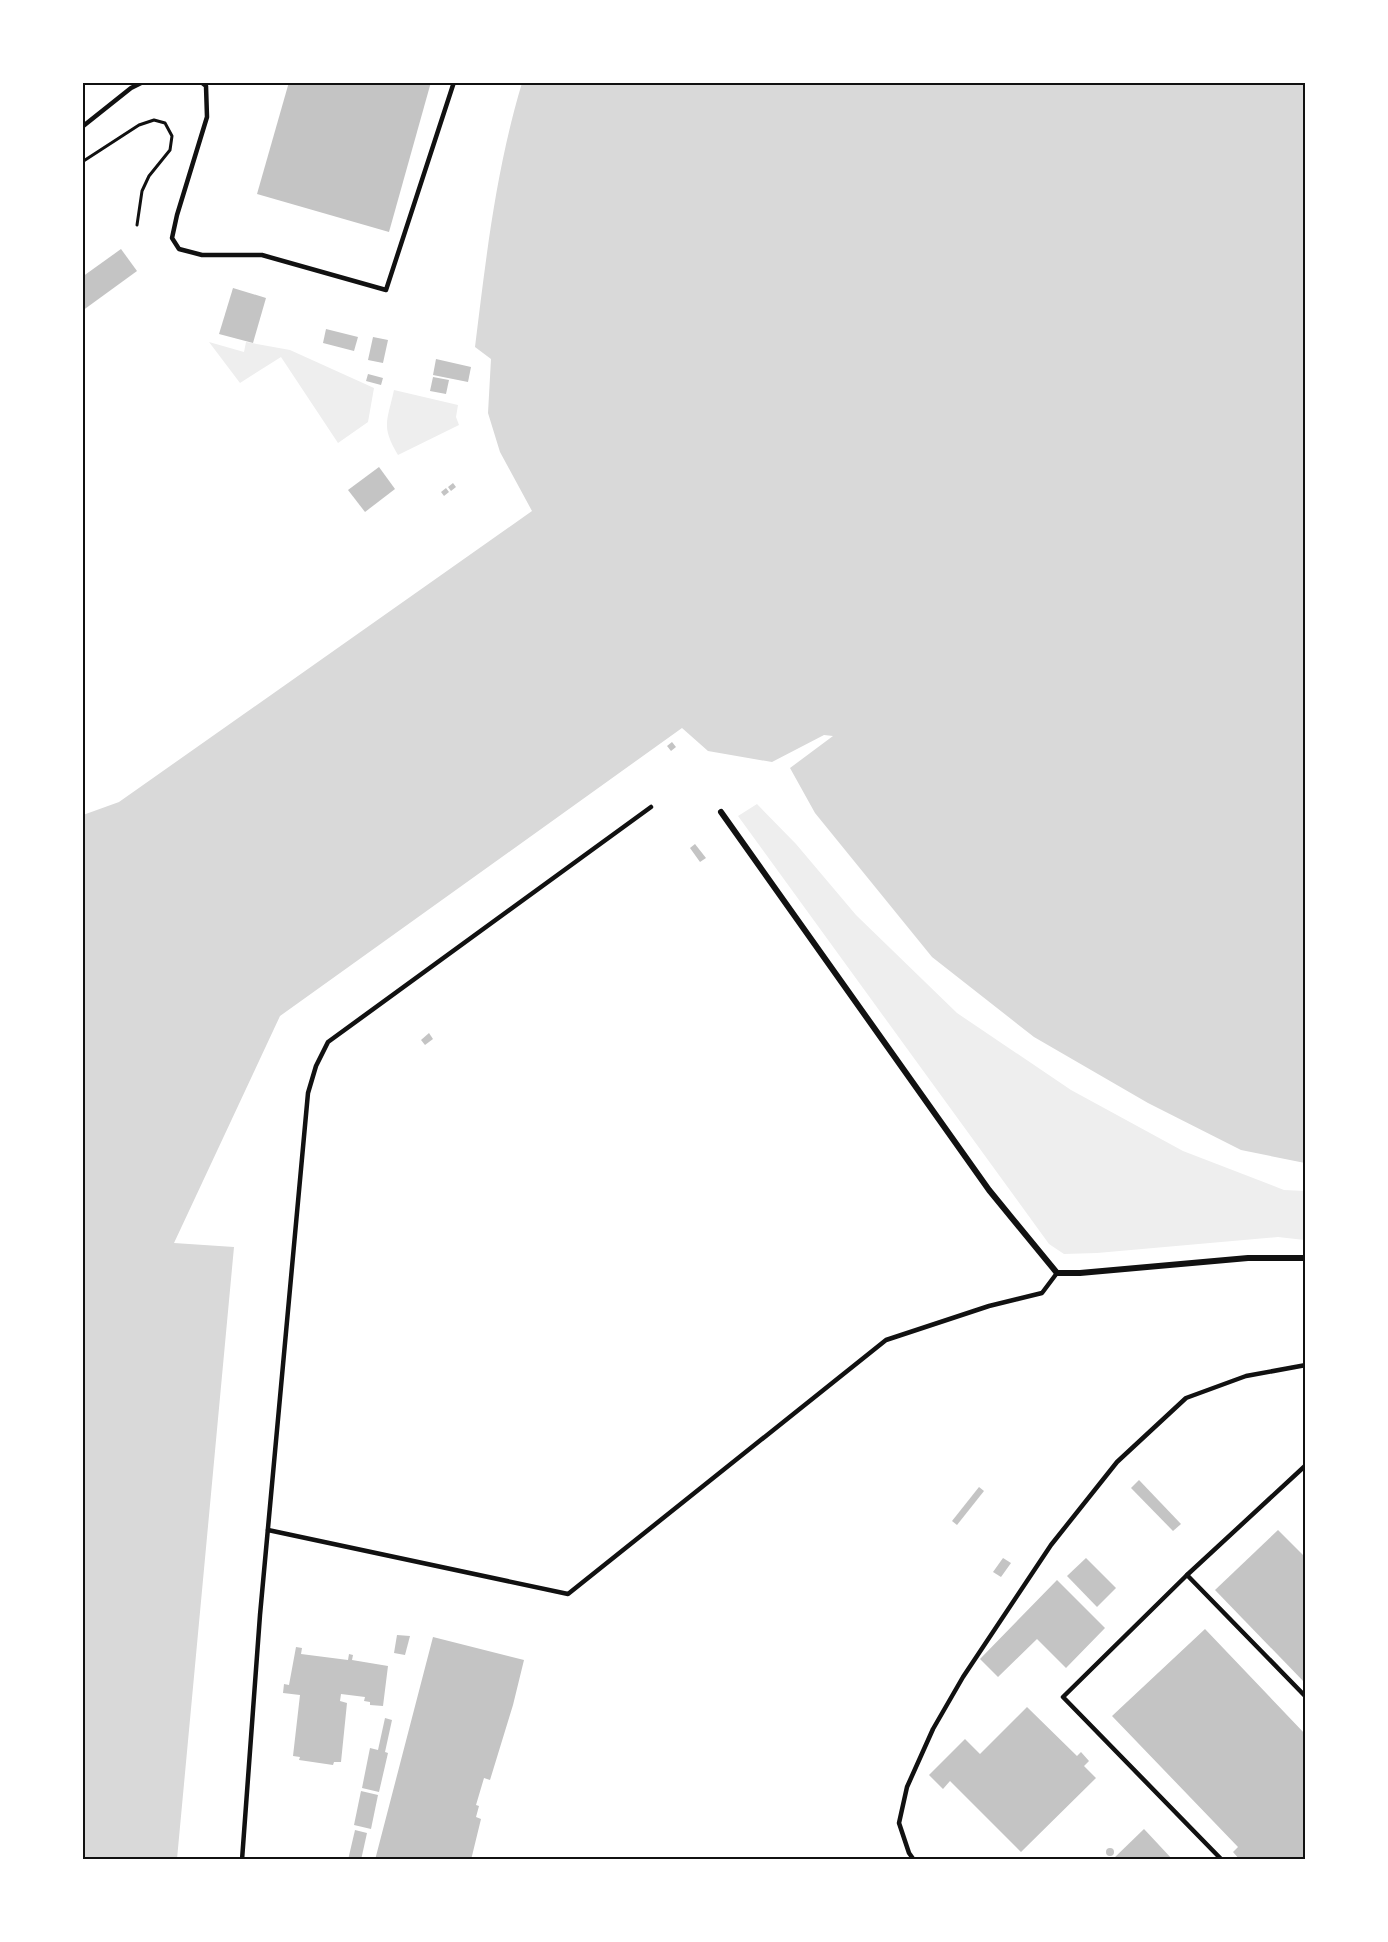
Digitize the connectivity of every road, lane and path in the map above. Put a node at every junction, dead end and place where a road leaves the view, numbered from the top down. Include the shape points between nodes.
1 (143, 82) edge
2 (201, 82) edge
3 (454, 82) edge
4 (82, 127) edge
5 (82, 162) edge
6 (137, 225) dead end
7 (651, 807) dead end
8 (721, 812) dead end
9 (1305, 1258) edge
10 (1057, 1273) junction
11 (1305, 1365) edge
12 (1305, 1465) edge
13 (268, 1530) junction
14 (1187, 1575) junction
15 (1305, 1697) edge
16 (242, 1860) edge
17 (914, 1860) edge
18 (1222, 1860) edge

1 - 4 lane
2 - 3 lane via 207,86 207,117 172,238 179,249 202,255 261,255 386,290
5 - 6 path via 140,125 154,120 165,123 172,136 170,150 142,191
7 - 13 lane via 328,1042 308,1093
8 - 10 street via 989,1190
9 - 10 street via 1248,1258
10 - 13 lane via 1042,1293 885,1340 568,1594
11 - 17 lane via 1246,1376 1186,1398 1117,1462 1095,1489 1051,1545 933,1729 907,1787 899,1823
12 - 14 lane
13 - 16 lane
14 - 15 lane
14 - 18 lane via 1063,1696

